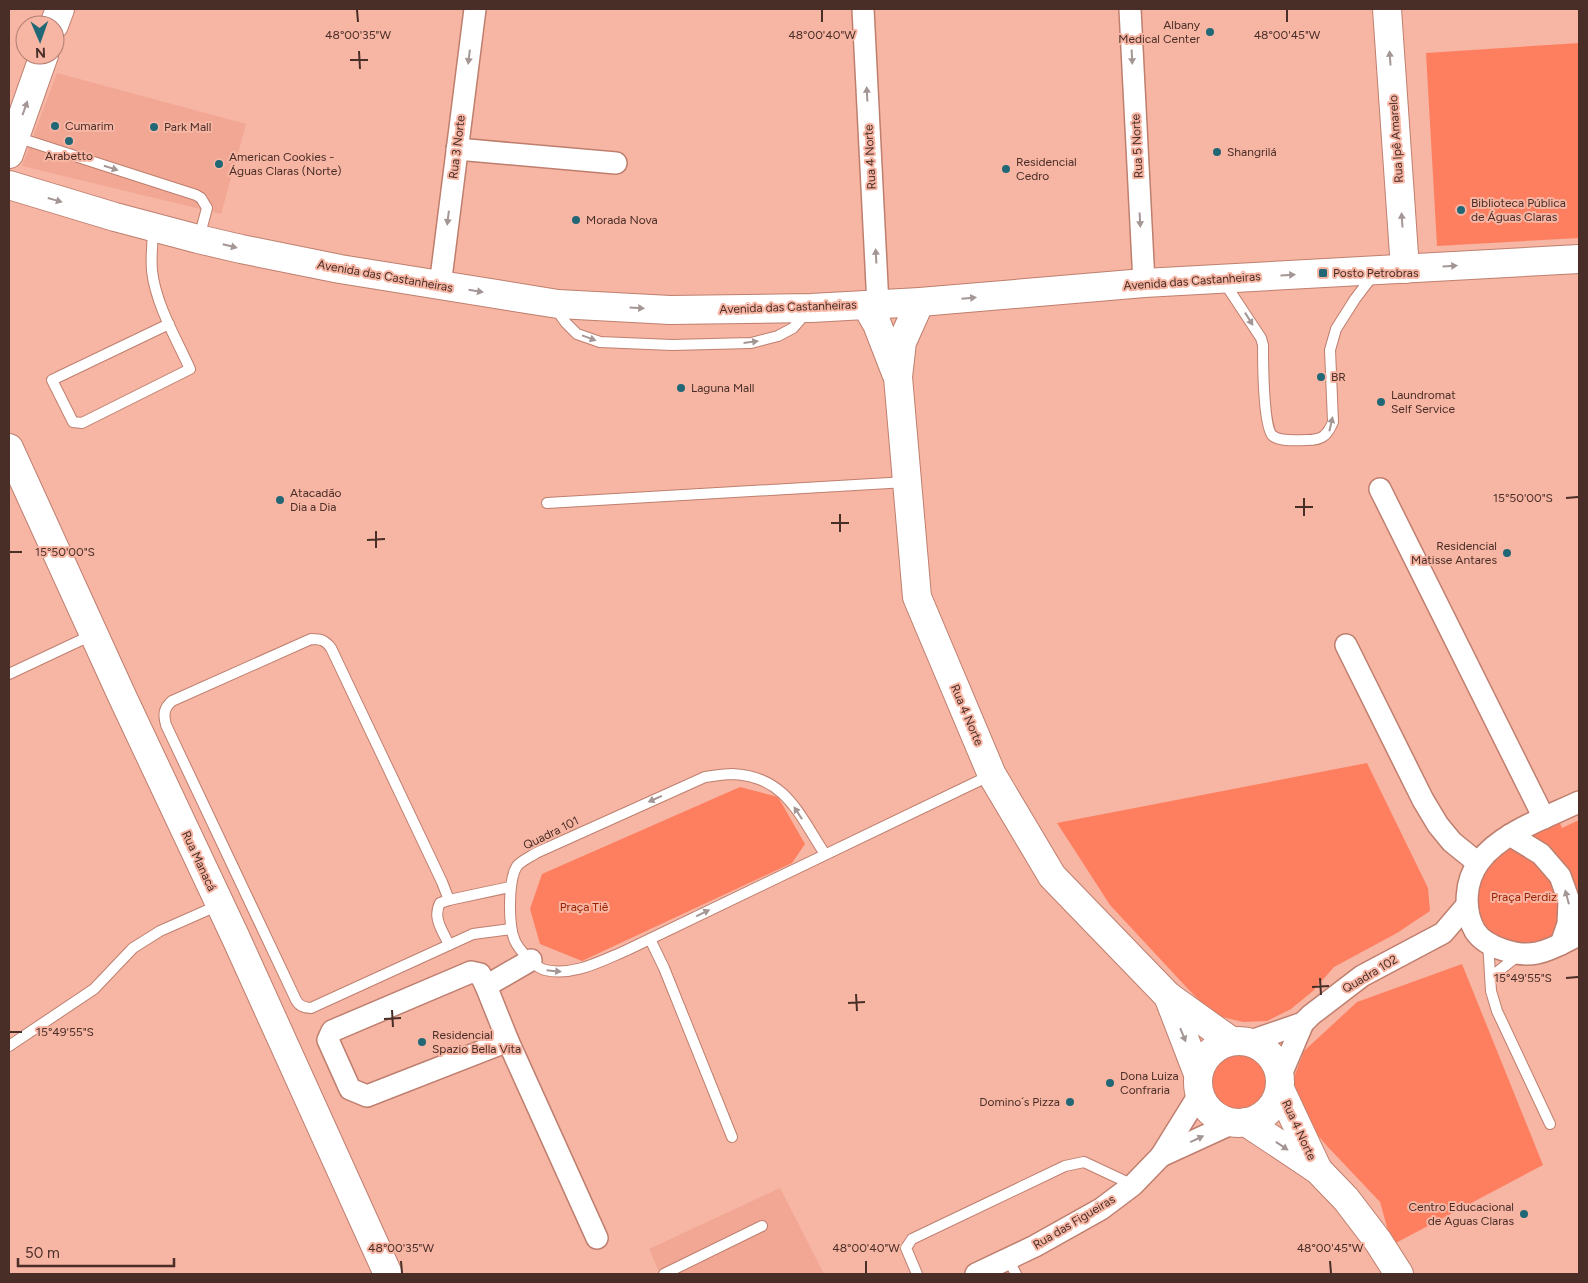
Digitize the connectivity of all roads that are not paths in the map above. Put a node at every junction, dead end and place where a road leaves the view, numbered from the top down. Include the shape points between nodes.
1 (475, 9) edge
2 (863, 9) edge
3 (1130, 9) edge
4 (1386, 9) edge
5 (40, 65) edge
6 (12, 145) edge
7 (457, 149) junction
8 (616, 164) dead end
9 (14, 193) edge
10 (154, 227) junction
11 (198, 239) junction
12 (1579, 258) edge
13 (1405, 269) junction
14 (1378, 270) junction
15 (1222, 279) junction
16 (1144, 283) junction
17 (440, 286) junction
18 (920, 302) junction
19 (558, 304) junction
20 (872, 305) junction
21 (811, 308) junction
22 (169, 324) junction
23 (898, 376) junction
24 (9, 448) edge
25 (907, 482) junction
26 (1380, 489) dead end
27 (547, 503) dead end
28 (94, 634) junction
29 (1346, 644) dead end
30 (9, 674) edge
31 (992, 775) junction
32 (1579, 802) edge
33 (1544, 818) junction
34 (1510, 835) junction
35 (825, 854) junction
36 (1478, 863) junction
37 (510, 886) junction
38 (449, 900) junction
39 (220, 904) junction
40 (1467, 905) junction
41 (511, 929) junction
42 (1443, 934) junction
43 (1482, 937) junction
44 (650, 939) junction
45 (1570, 939) edge
46 (449, 945) junction
47 (1522, 953) junction
48 (531, 960) junction
49 (1491, 977) junction
50 (486, 986) junction
51 (1168, 996) junction
52 (1303, 1023) junction
53 (508, 1041) junction
54 (1239, 1041) junction
55 (9, 1046) edge
56 (1280, 1083) junction
57 (1199, 1084) junction
58 (1240, 1122) junction
59 (1550, 1124) dead end
60 (732, 1137) dead end
61 (1161, 1156) junction
62 (1318, 1170) junction
63 (1133, 1185) junction
64 (762, 1226) dead end
65 (597, 1238) dead end
66 (1012, 1267) edge
67 (388, 1274) edge
68 (664, 1274) edge
69 (918, 1274) edge
70 (976, 1274) edge
71 (1399, 1274) edge

1 -> 7 street, Rua 3 Norte
20 -> 2 street, Rua 4 Norte
3 -> 16 street, Rua 5 Norte
13 -> 4 street, Rua Ipê Amarelo
6 -> 5 street
6 -> 11 lane via 196,195 207,208
7 - 8 street
7 -> 17 street, Rua 3 Norte
9 -> 10 street, Avenida das Castanheiras
10 - 11 street, Avenida das Castanheiras
10 - 22 lane via 152,272
11 -> 17 street, Avenida das Castanheiras
13 -> 12 street, Avenida das Castanheiras
13 - 14 street, Avenida das Castanheiras
15 -> 14 street, Avenida das Castanheiras
15 -> 14 lane via 1261,338 1269,432 1274,437 1313,440 1323,438 1333,422 1330,350 1336,329
15 - 16 street, Avenida das Castanheiras
18 -> 16 street, Avenida das Castanheiras
17 -> 19 street, Avenida das Castanheiras
18 - 20 street, Avenida das Castanheiras
18 - 23 street, Rua 4 Norte via 902,342
19 -> 21 street, Avenida das Castanheiras via 670,310
19 -> 21 lane via 561,316 577,334 600,342 672,345 751,343 778,336 793,328
20 - 21 street, Avenida das Castanheiras
20 - 23 street, Rua 4 Norte
22 - 22 lane via 190,369 82,423 73,422 52,380
23 - 25 street, Rua 4 Norte
24 - 28 street, Rua Manacá
25 - 27 lane
25 - 31 street, Rua 4 Norte via 917,597
26 - 33 street
28 - 30 lane
28 - 39 street, Rua Manacá
29 - 36 street via 1438,825 1452,842
31 - 35 lane, Quadra 101
31 - 51 street, Rua 4 Norte via 1052,876
32 - 33 street
33 - 34 street
34 - 36 street via 1492,847
45 -> 34 street, Quadra 102 via 1569,901 1560,876 1541,854
35 -> 37 lane, Quadra 101 via 788,797 779,789 764,780 730,774 705,777 536,852 518,865
44 -> 35 lane, Quadra 101
36 - 40 street via 1468,885
37 - 38 lane
37 - 41 lane, Quadra 101
38 - 46 lane via 440,903 436,910
38 - 46 lane via 354,695 325,641 311,639 167,705 163,717 166,725 298,1004 311,1008
39 - 55 lane via 160,931 133,948 94,988
39 - 67 street, Rua Manacá
40 - 42 street, Quadra 102
40 - 43 street
41 - 46 lane via 473,934
41 - 48 lane, Quadra 101 via 521,951
42 - 43 street, Quadra 102
42 - 52 street, Quadra 102 via 1362,976
43 - 47 street, Quadra 102 via 1502,950
43 - 49 lane
48 -> 44 lane, Quadra 101 via 542,970 582,969
44 - 60 lane
45 - 47 street, Quadra 102 via 1537,953
47 - 49 lane
48 - 50 street
49 - 59 lane via 1497,1011
50 - 53 street
50 - 53 street via 480,974 471,972 332,1031 328,1040 350,1090 367,1096
51 - 54 street, Rua 4 Norte
51 -> 57 street, Rua 4 Norte
52 - 54 street, Quadra 102
52 - 56 street, Quadra 102
53 - 65 street
54 - 56 street via 1260,1046 1270,1054 1277,1065
54 - 57 street via 1212,1051 1203,1062
56 - 58 street via 1276,1101 1268,1111 1258,1118
56 - 62 street, Rua 4 Norte
57 - 58 street via 1202,1100 1210,1112 1221,1119
57 - 61 street, Rua das Figueiras
61 -> 58 street, Rua das Figueiras
58 -> 62 street, Rua 4 Norte
61 - 63 street, Rua das Figueiras
62 - 71 street, Rua 4 Norte via 1346,1199
63 - 66 street, Rua das Figueiras
63 - 69 lane via 1084,1162 1065,1166 912,1239 906,1248
64 - 68 lane
66 - 70 street, Rua das Figueiras

